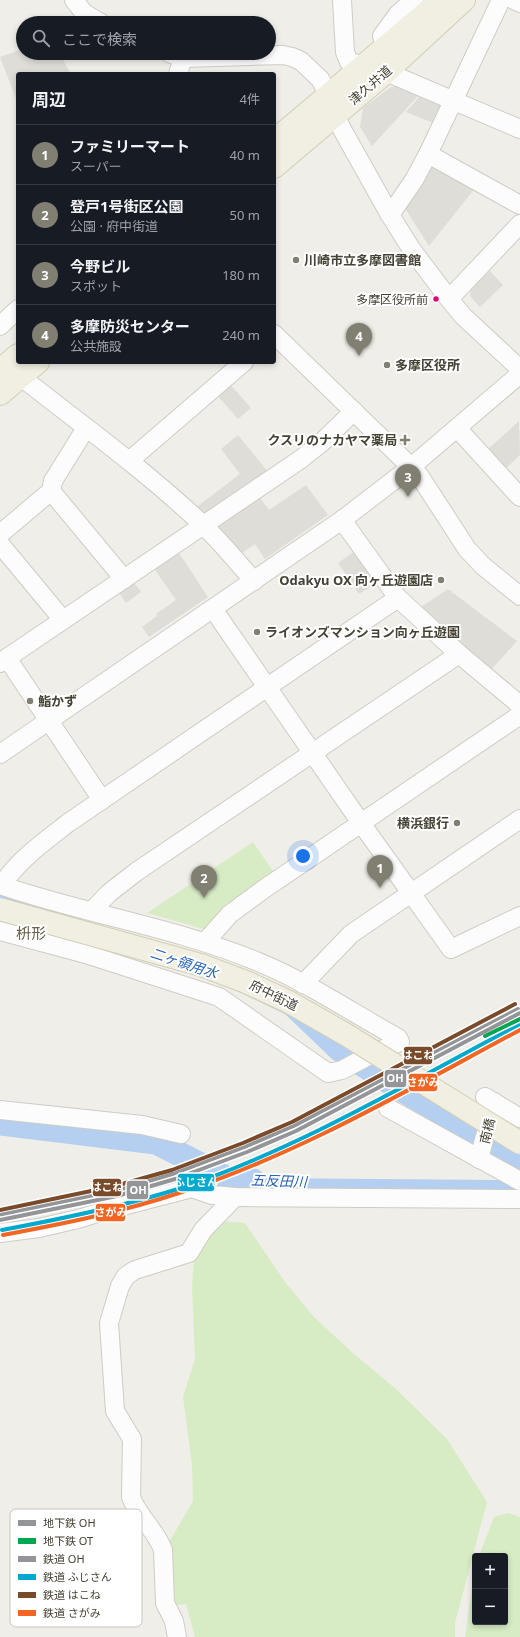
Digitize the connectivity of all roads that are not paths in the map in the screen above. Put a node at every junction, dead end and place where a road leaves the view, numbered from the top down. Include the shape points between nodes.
1 (74, 0) edge
2 (342, 0) edge
3 (414, 0) edge
4 (441, 0) edge
5 (464, 0) edge
6 (500, 0) edge
7 (514, 0) edge
8 (520, 3) edge
9 (89, 16) edge
10 (385, 47) junction
11 (276, 55) edge
12 (207, 60) edge
13 (176, 62) edge
14 (363, 65) junction
15 (386, 72) junction
16 (329, 95) junction
17 (454, 101) junction
18 (335, 116) junction
19 (520, 129) edge
20 (276, 139) edge
21 (428, 154) junction
22 (276, 165) edge
23 (520, 205) edge
24 (390, 215) junction
25 (520, 224) edge
26 (448, 299) junction
27 (16, 311) edge
28 (0, 326) edge
29 (276, 337) edge
30 (242, 364) edge
31 (9, 365) edge
32 (520, 369) edge
33 (520, 374) edge
34 (0, 394) edge
35 (354, 411) junction
36 (86, 428) junction
37 (457, 428) junction
38 (129, 460) junction
39 (412, 467) junction
40 (51, 491) junction
41 (520, 497) edge
42 (342, 520) junction
43 (203, 525) junction
44 (0, 534) edge
45 (0, 544) edge
46 (124, 579) junction
47 (254, 581) junction
48 (520, 596) edge
49 (398, 598) junction
50 (213, 609) junction
51 (63, 620) junction
52 (459, 654) junction
53 (3, 661) edge
54 (267, 687) junction
55 (520, 705) edge
56 (520, 715) edge
57 (50, 720) junction
58 (313, 753) junction
59 (0, 754) edge
60 (102, 800) junction
61 (520, 819) edge
62 (361, 823) junction
63 (1, 885) edge
64 (411, 893) junction
65 (0, 909) edge
66 (92, 911) junction
67 (520, 916) edge
68 (0, 931) edge
69 (205, 942) junction
70 (304, 984) junction
71 (388, 1108) dead end
72 (0, 1110) edge
73 (520, 1118) edge
74 (181, 1134) dead end
75 (520, 1143) edge
76 (480, 1155) junction
77 (520, 1181) edge
78 (235, 1197) junction
79 (520, 1199) edge
80 (0, 1233) edge
81 (137, 1509) edge
82 (142, 1517) edge
83 (177, 1637) edge

1 - 9 street
2 - 14 street via 345,52 349,62
3 - 10 street via 398,14 382,36
4 - 10 main road, 津久井道
5 - 15 main road, 津久井道
6 - 17 street
7 - 8 street
10 - 14 main road, 津久井道
11 - 16 street via 301,61 320,79
12 - 13 street
14 - 16 main road, 津久井道
15 - 17 street
15 - 18 main road, 津久井道
16 - 18 street
16 - 20 main road, 津久井道
17 - 19 street
17 - 21 street
18 - 22 main road, 津久井道
18 - 24 street
21 - 23 street
21 - 24 street
24 - 26 street
25 - 26 street
26 - 32 street
27 - 28 street
29 - 35 street
30 - 38 street
31 - 34 main road
31 - 36 street
33 - 37 street
35 - 39 street
35 - 43 street via 301,459
36 - 38 street
36 - 40 street via 52,481
37 - 39 street
37 - 41 street
38 - 43 street
39 - 42 street
39 - 48 street via 467,550
40 - 44 street
40 - 46 street
42 - 47 street
42 - 49 street
43 - 46 street
43 - 47 street
45 - 51 street
46 - 51 street
47 - 50 street
49 - 52 street
49 - 54 street
50 - 54 street
50 - 57 street
51 - 53 street
52 - 55 street
52 - 58 street
53 - 57 street
54 - 58 street
54 - 60 street
56 - 62 street
57 - 59 street
57 - 60 street
58 - 62 street
58 - 66 street via 136,872 109,893
60 - 63 street via 40,845
61 - 64 street
62 - 64 street
62 - 69 street via 230,914
63 - 66 street
64 - 67 street via 451,949
64 - 70 street via 351,934
65 - 75 main road, 府中街道, bridge via 180,959 246,982 289,1002 346,1034
66 - 69 street
68 - 70 street via 86,954 219,997 328,1073 342,1070 400,1042 398,1038
69 - 70 street via 257,961
71 - 76 street
72 - 74 street via 142,1125
73 - 76 street, 南橋 via 490,1103
76 - 77 street
78 - 79 street
78 - 80 street via 212,1195 192,1188 39,1228
78 - 81 street via 203,1230 189,1253 135,1270 126,1276 120,1286 109,1323 115,1411 132,1439 131,1497
82 - 83 street via 161,1546 166,1603 174,1621

